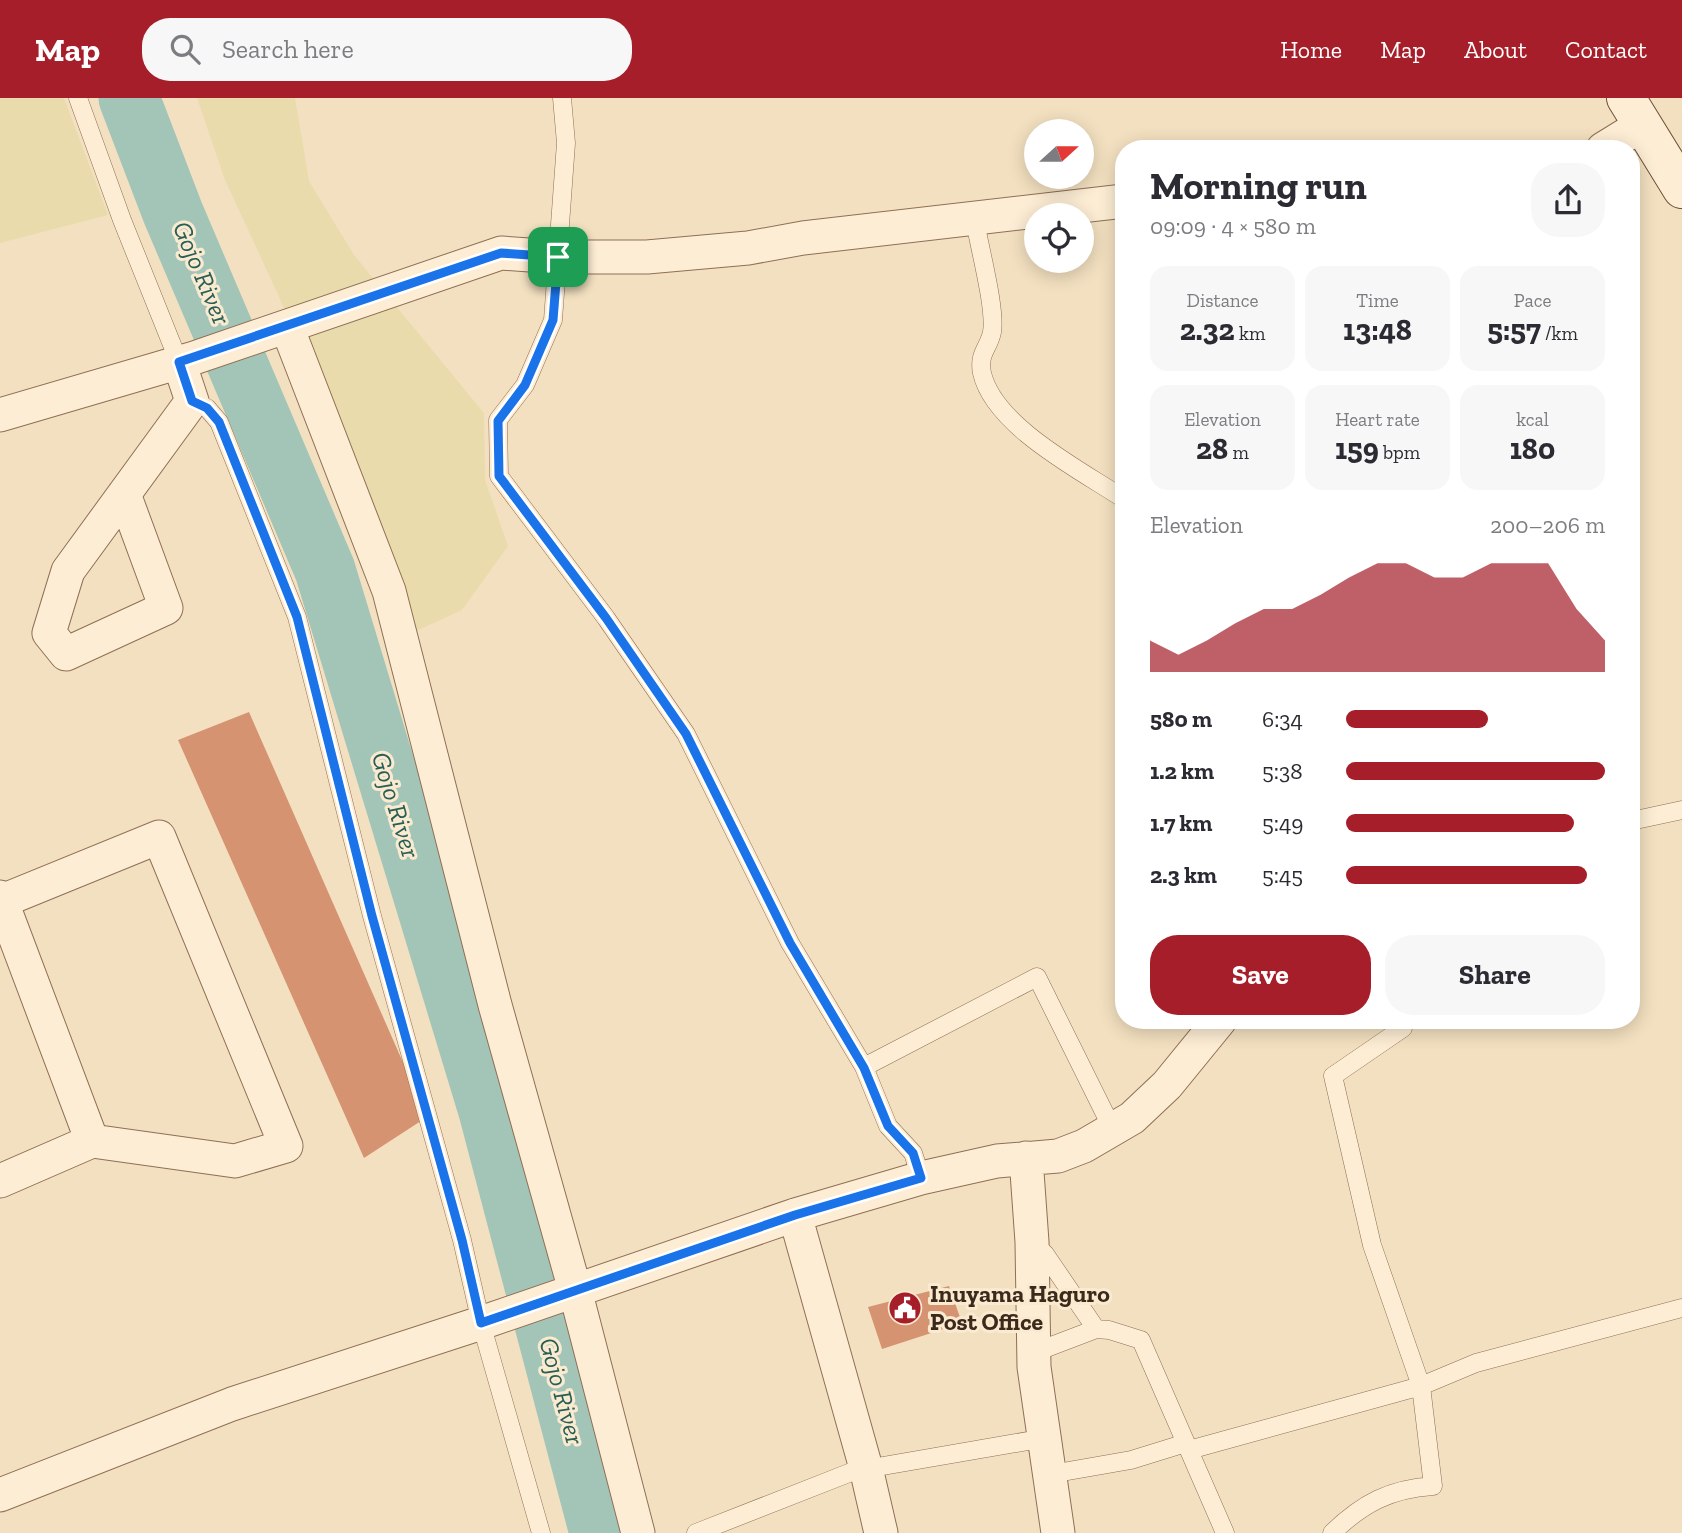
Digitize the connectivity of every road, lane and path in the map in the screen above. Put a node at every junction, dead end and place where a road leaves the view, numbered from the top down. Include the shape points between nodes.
1 (78, 98) edge
2 (562, 98) edge
3 (1635, 106) edge
4 (1610, 140) edge
5 (1682, 190) edge
6 (1115, 202) edge
7 (975, 220) junction
8 (558, 257) junction
9 (275, 331) junction
10 (187, 360) junction
11 (192, 401) junction
12 (0, 415) edge
13 (1115, 493) edge
14 (124, 494) junction
15 (1682, 810) edge
16 (1640, 819) edge
17 (1, 899) edge
18 (1213, 1029) edge
19 (1402, 1029) edge
20 (864, 1068) junction
21 (1113, 1130) junction
22 (92, 1141) junction
23 (1026, 1158) junction
24 (921, 1178) junction
25 (0, 1181) edge
26 (795, 1215) junction
27 (1032, 1242) junction
28 (575, 1290) junction
29 (1682, 1308) edge
30 (481, 1323) junction
31 (1096, 1329) junction
32 (1032, 1353) junction
33 (1421, 1386) junction
34 (1045, 1438) junction
35 (1187, 1447) junction
36 (866, 1468) junction
37 (1051, 1474) junction
38 (0, 1494) edge
39 (541, 1533) edge
40 (638, 1533) edge
41 (696, 1533) edge
42 (881, 1533) edge
43 (1058, 1533) edge
44 (1225, 1533) edge
45 (1332, 1533) edge

1 - 10 lane via 122,220
2 - 8 lane via 566,143
3 - 4 street
3 - 5 main road
6 - 7 street
7 - 8 street via 646,257
7 - 13 lane via 992,332 981,356 990,396 1041,444
8 - 9 street via 501,253
8 - 20 lane via 553,320 525,385 498,421 499,476 686,734 790,943
9 - 10 street
9 - 28 street via 389,591 495,1004
10 - 11 street
10 - 12 street
11 - 14 street
11 - 30 lane via 207,408 219,422 297,617
14 - 14 street via 68,571 49,633 66,654 166,608
15 - 16 lane
17 - 22 street
17 - 22 street via 159,837 286,1146 235,1161
18 - 21 street via 1167,1085
19 - 33 lane via 1333,1076 1372,1245
20 - 21 lane via 1037,977
20 - 24 lane via 888,1126 913,1153
21 - 23 street via 1058,1156
22 - 25 street
23 - 24 street
23 - 27 street
24 - 26 street
26 - 28 street
26 - 36 street
27 - 31 lane
27 - 32 street
28 - 30 street
28 - 40 street
29 - 33 lane via 1476,1363
30 - 38 street via 232,1404
30 - 39 lane
31 - 32 lane
31 - 35 lane via 1141,1340
32 - 34 street
33 - 35 lane
33 - 45 lane via 1433,1486 1405,1488 1377,1499
34 - 36 lane
34 - 37 street
35 - 37 lane
35 - 44 lane
36 - 41 lane
36 - 42 street
37 - 43 street

